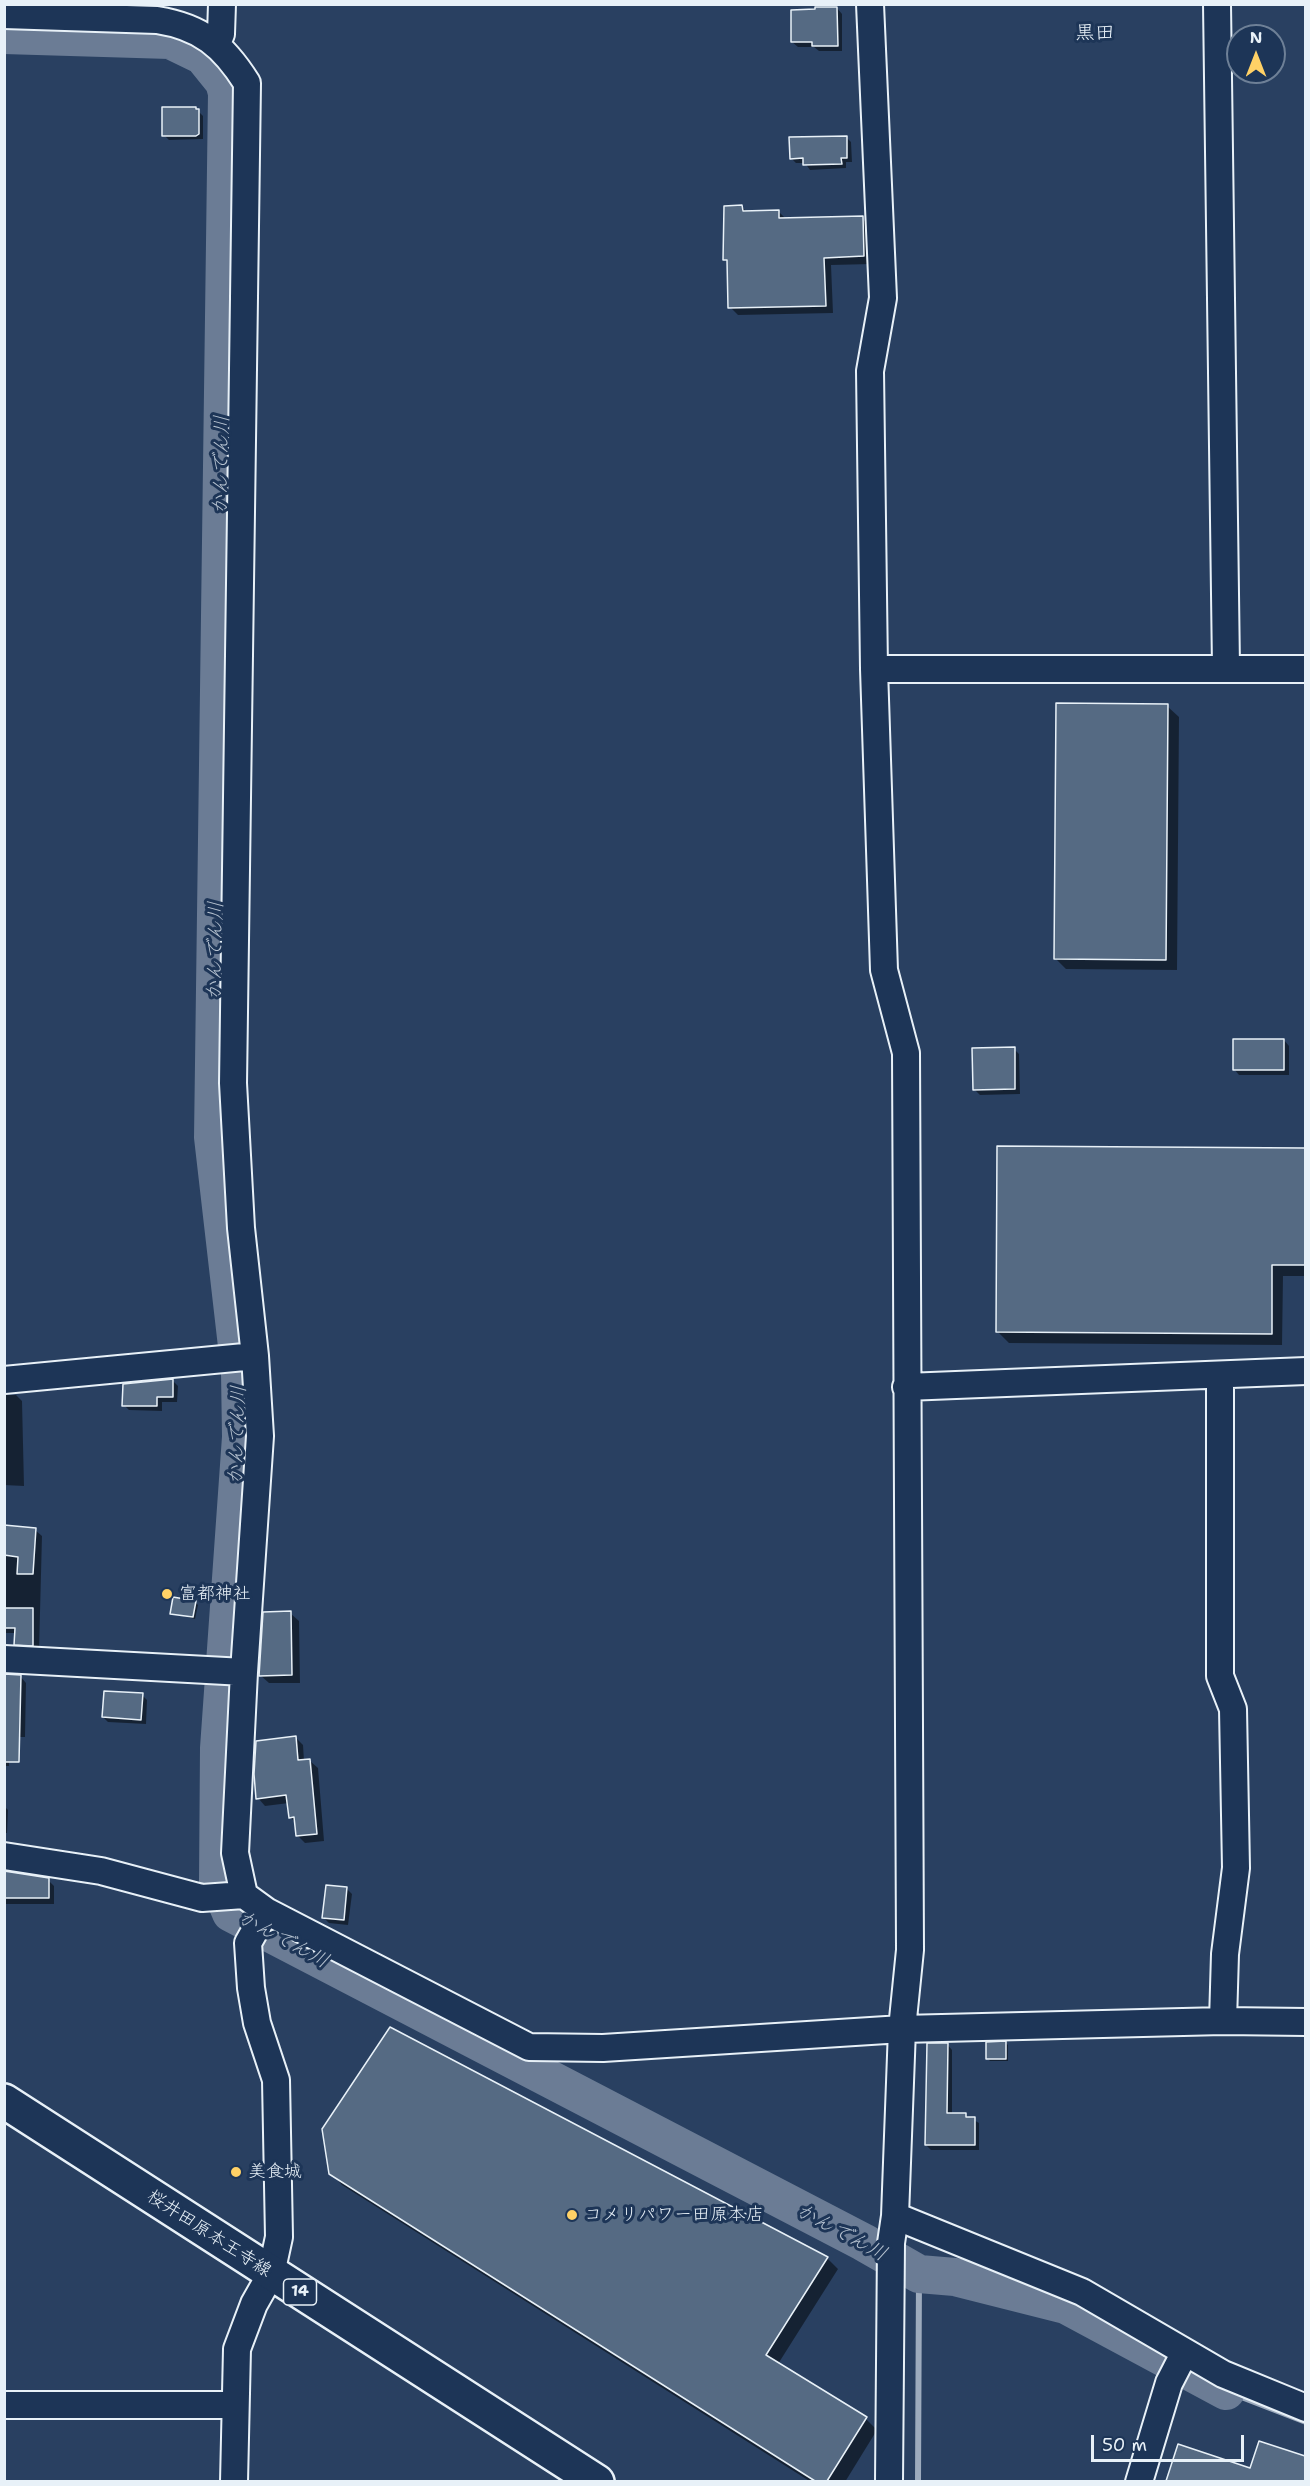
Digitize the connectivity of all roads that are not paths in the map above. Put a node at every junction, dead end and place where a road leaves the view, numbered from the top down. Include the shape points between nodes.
1 (222, 4) edge
2 (870, 4) edge
3 (1217, 4) edge
4 (4, 15) edge
5 (217, 44) junction
6 (1226, 668) junction
7 (874, 669) junction
8 (1305, 669) edge
9 (255, 1356) junction
10 (1305, 1371) edge
11 (1220, 1376) junction
12 (4, 1380) edge
13 (906, 1387) junction
14 (4, 1659) edge
15 (244, 1672) junction
16 (4, 1856) edge
17 (244, 1895) junction
18 (266, 1911) junction
19 (1223, 2021) junction
20 (1305, 2022) edge
21 (902, 2029) junction
22 (4, 2101) edge
23 (895, 2216) junction
24 (272, 2274) junction
25 (1185, 2352) junction
26 (234, 2404) junction
27 (4, 2405) edge
28 (1305, 2408) edge
29 (234, 2481) edge
30 (597, 2481) edge
31 (889, 2481) edge
32 (1139, 2481) edge

1 - 5 street
2 - 7 street via 883,298 870,371
3 - 6 street
4 - 5 street via 157,20 195,30
5 - 9 street via 247,82 233,1083 241,1228
6 - 7 street
6 - 8 street
7 - 13 street via 884,970 906,1053
9 - 12 street
9 - 15 street via 260,1436
10 - 11 street
11 - 13 street
11 - 19 street via 1220,1676 1233,1709 1236,1868
13 - 21 street via 910,1950
14 - 15 street
15 - 17 street via 236,1853
16 - 17 street via 101,1871 202,1898
17 - 18 street
18 - 21 street via 530,2047 603,2048
18 - 24 street via 248,1943 257,2023 276,2080 279,2237
19 - 20 street
19 - 21 street
21 - 23 street
22 - 24 main road, 桜井田原本王寺線 / 14
23 - 25 street via 1082,2292
23 - 31 street via 891,2243
24 - 26 street via 254,2304 237,2349
24 - 30 main road, 桜井田原本王寺線 / 14
25 - 28 street via 1223,2374
25 - 32 street via 1169,2383
26 - 27 street
26 - 29 street

